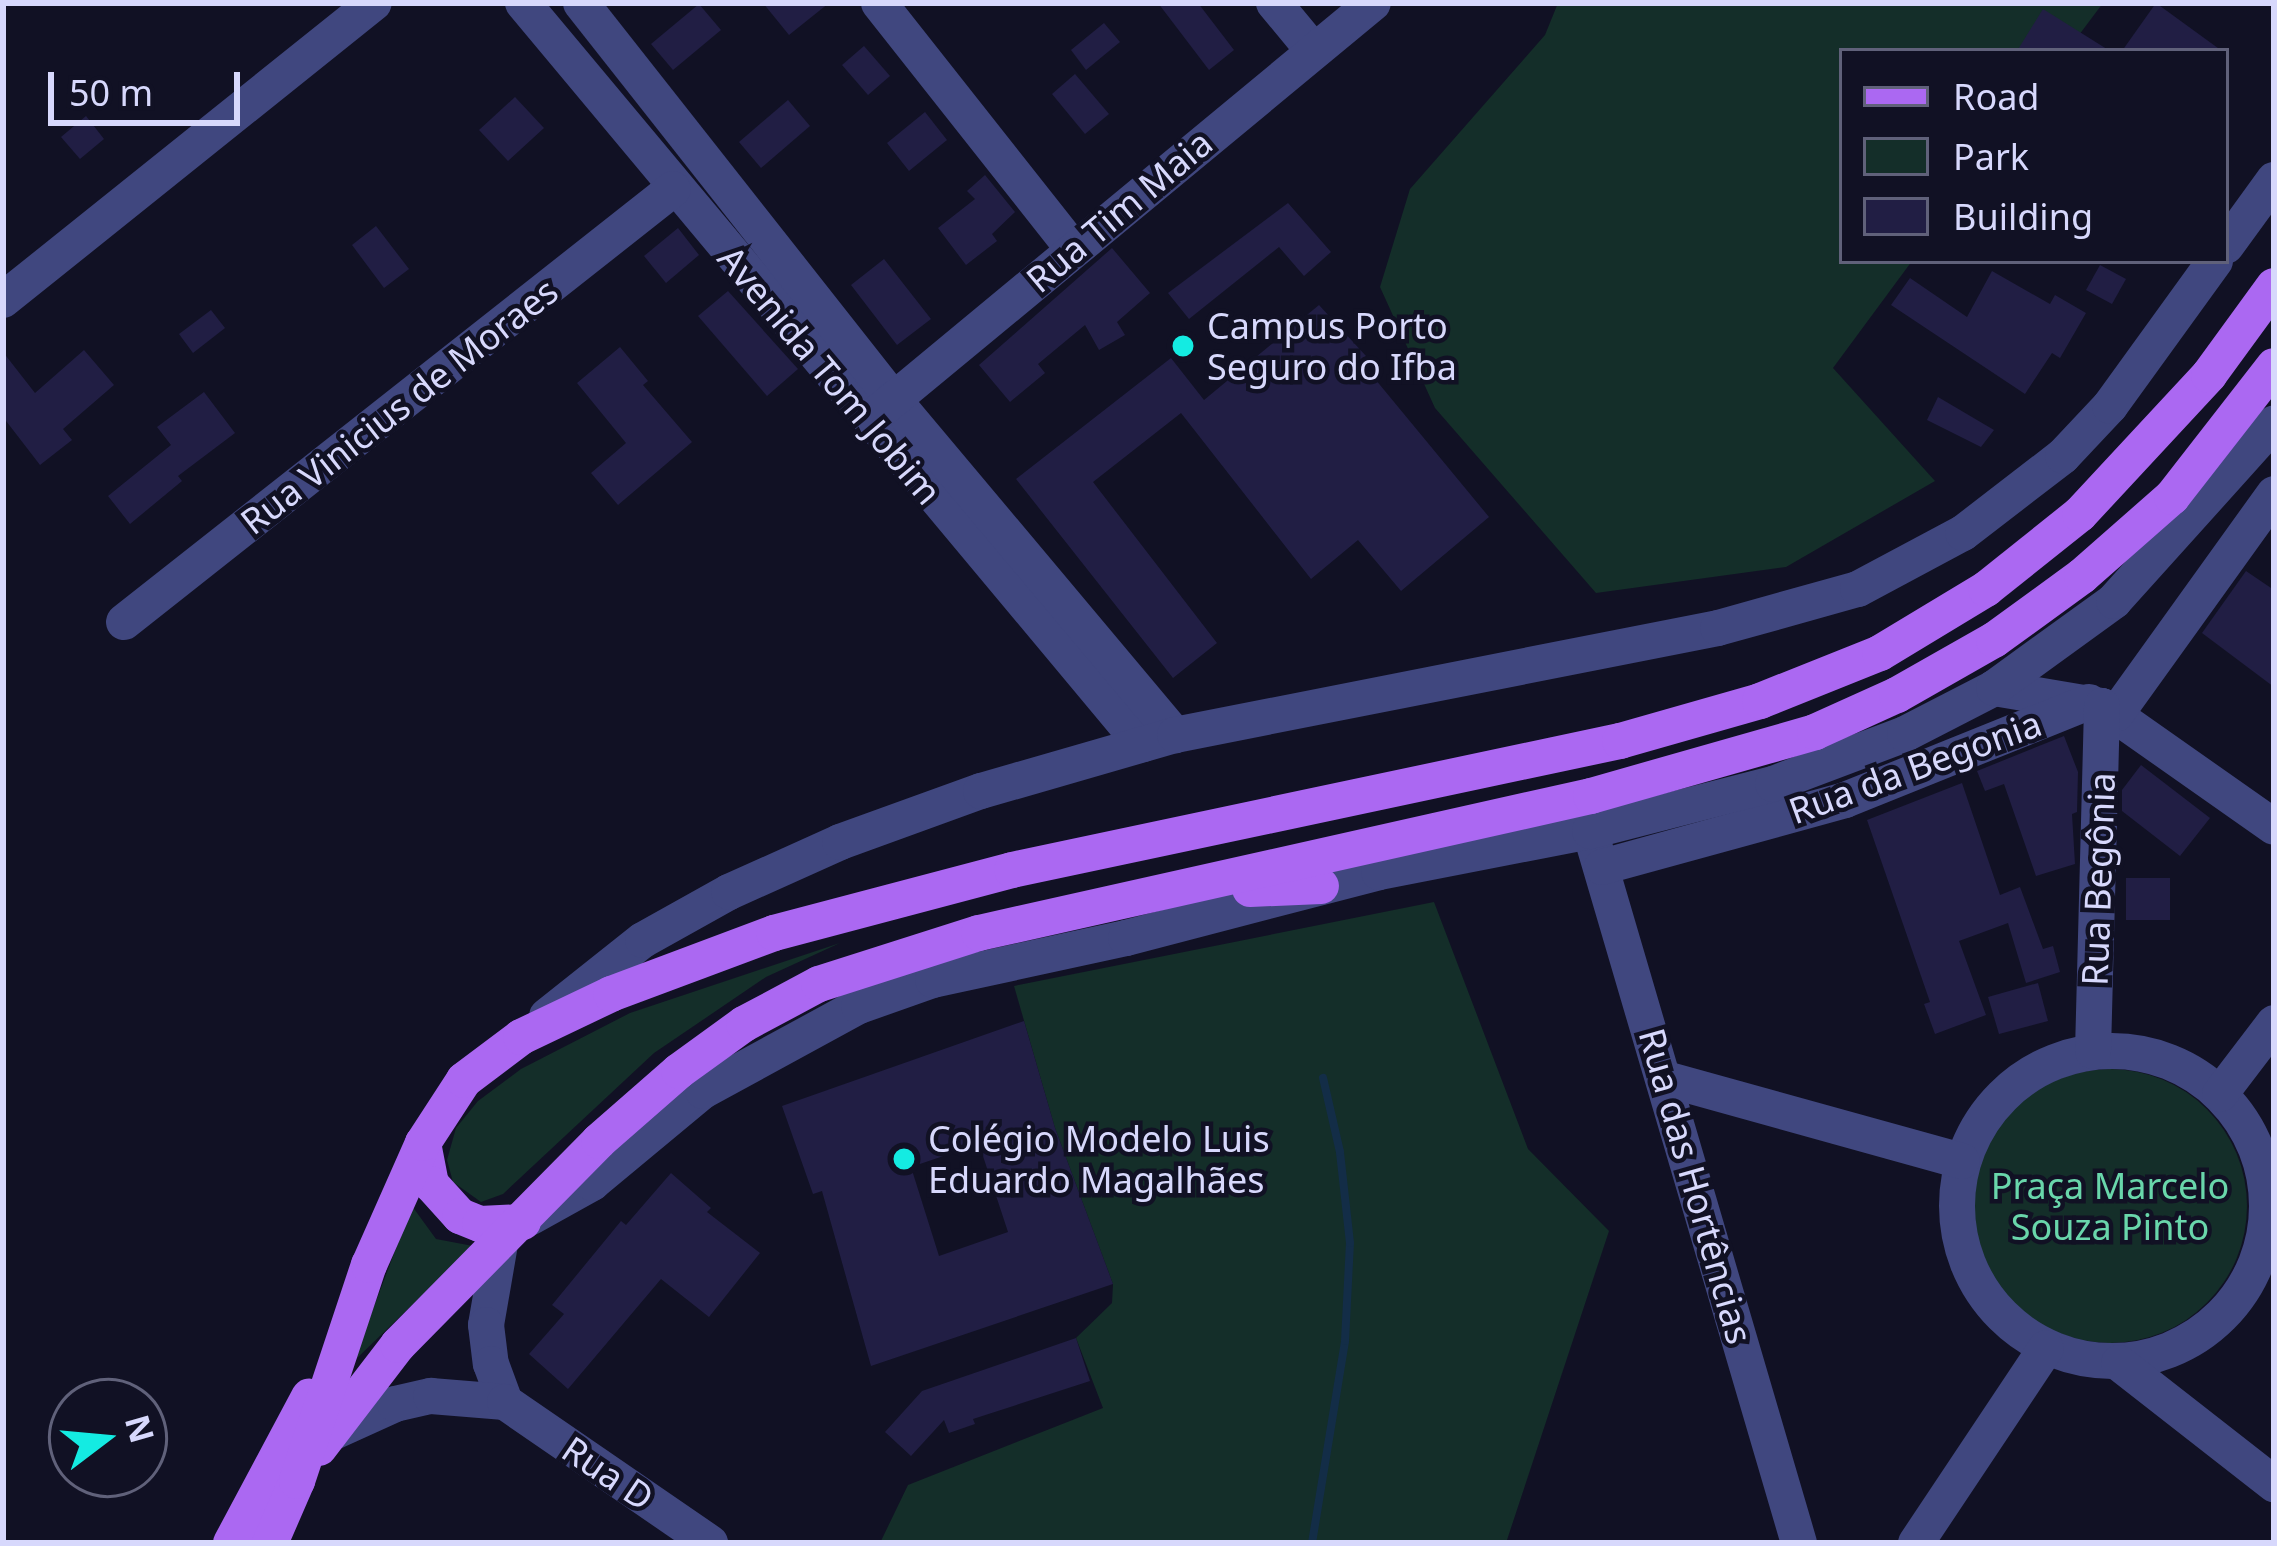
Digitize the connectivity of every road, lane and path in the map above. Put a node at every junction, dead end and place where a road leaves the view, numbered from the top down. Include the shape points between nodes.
1 (374, 3) edge
2 (523, 3) edge
3 (580, 3) edge
4 (879, 3) edge
5 (1274, 3) edge
6 (1373, 3) edge
7 (1313, 50) junction
8 (720, 180) junction
9 (2274, 180) edge
10 (681, 198) junction
11 (2229, 242) edge
12 (1073, 249) junction
13 (2214, 264) edge
14 (2274, 286) edge
15 (3, 300) edge
16 (2274, 367) edge
17 (881, 410) junction
18 (2274, 423) edge
19 (2274, 494) edge
20 (124, 622) dead end
21 (1994, 688) junction
22 (2102, 707) junction
23 (1158, 739) junction
24 (2274, 827) edge
25 (1590, 831) junction
26 (1602, 867) junction
27 (1321, 886) junction
28 (1150, 893) junction
29 (2274, 1023) edge
30 (521, 1037) junction
31 (2093, 1051) junction
32 (1666, 1078) junction
33 (2220, 1094) junction
34 (423, 1143) junction
35 (2263, 1148) edge
36 (1963, 1161) junction
37 (511, 1233) junction
38 (2046, 1348) junction
39 (336, 1353) junction
40 (2120, 1363) junction
41 (505, 1402) junction
42 (329, 1434) junction
43 (297, 1481) junction
44 (2274, 1484) edge
45 (276, 1536) edge
46 (231, 1543) edge
47 (710, 1543) edge
48 (1799, 1543) edge
49 (1916, 1543) edge

1 - 15 street
2 - 10 street, Avenida Tom Jobim
3 - 8 street, Avenida Tom Jobim
4 - 12 street
5 - 7 street
6 - 7 street, Rua Tim Maia
7 - 12 street, Rua Tim Maia
8 - 10 street, Rua Vinicius de Moraes
8 - 17 street, Avenida Tom Jobim
9 - 11 street
10 - 17 street, Avenida Tom Jobim
10 - 20 street, Rua Vinicius de Moraes
12 - 17 street, Rua Tim Maia
13 - 23 street via 2110,406 2063,456 1963,533 1858,589 1718,628
14 - 30 main road via 2152,442 2065,527 1986,589 1880,653 1760,701 1620,741 1012,870 774,933
16 - 28 main road via 2172,497 2083,576 1898,695 1716,764
17 - 23 street, Avenida Tom Jobim
18 - 21 street via 2114,601
19 - 22 street
21 - 22 street
21 - 25 street via 1843,761
22 - 24 street
22 - 26 street, Rua da Begonia via 1845,800
22 - 31 street, Rua Begônia
23 - 30 street via 980,790 729,892 643,940
25 - 26 street, Rua das Hortências
25 - 27 street
26 - 32 street, Rua das Hortências
27 - 28 main road
27 - 37 street via 1126,938 989,964 860,1006 703,1090 592,1184
28 - 37 main road via 979,933 819,984 679,1071
29 - 33 street
30 - 34 main road via 464,1080
31 - 33 street via 2162,1059
31 - 36 street via 2011,1086
32 - 36 street
32 - 48 street, Rua das Hortências
33 - 35 street
34 - 37 main road via 431,1184 460,1216
34 - 39 main road
35 - 40 street via 2266,1221 2252,1275 2198,1337
36 - 38 street via 1957,1216 1970,1270 2001,1316
37 - 41 street via 486,1324
37 - 42 main road via 398,1345
38 - 40 street
38 - 49 street
39 - 43 main road
39 - 46 main road
40 - 44 street
41 - 42 street, Rua D via 431,1396
41 - 47 street, Rua D
42 - 43 main road
43 - 45 main road

